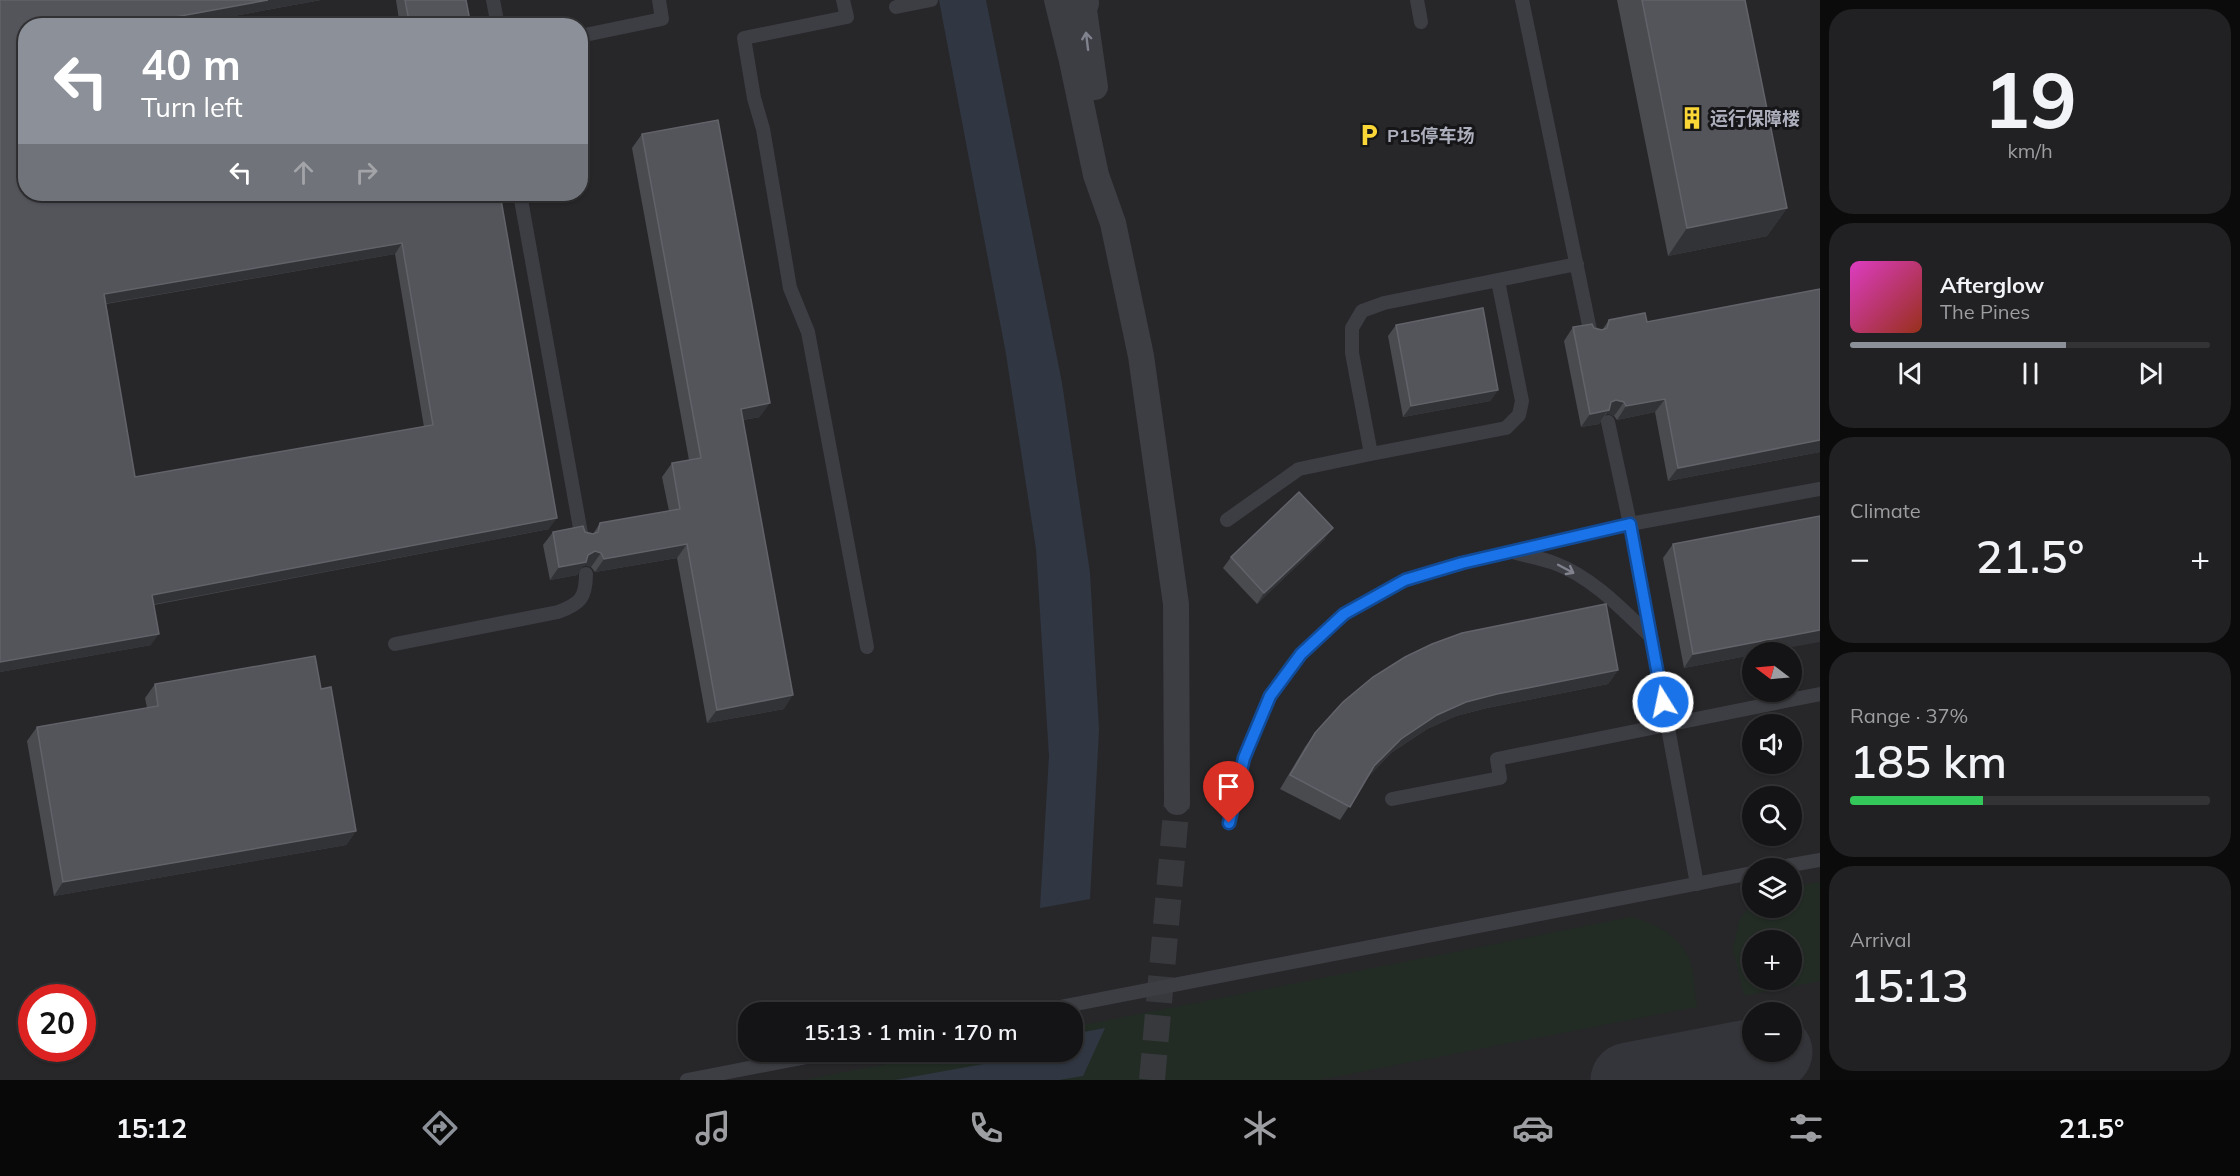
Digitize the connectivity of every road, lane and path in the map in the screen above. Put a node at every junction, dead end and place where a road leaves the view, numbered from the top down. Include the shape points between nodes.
1 (493, 0) edge
2 (659, 0) edge
3 (843, 0) edge
4 (931, 0) edge
5 (1417, 0) edge
6 (1522, 0) edge
7 (1078, 1) edge
8 (896, 7) dead end
9 (496, 18) edge
10 (1421, 22) dead end
11 (588, 34) edge
12 (521, 201) edge
13 (1577, 264) junction
14 (1498, 281) junction
15 (1591, 335) edge
16 (1608, 422) edge
17 (1371, 454) junction
18 (1820, 489) edge
19 (1227, 520) dead end
20 (1630, 524) junction
21 (582, 538) edge
22 (1510, 552) junction
23 (586, 574) edge
24 (1651, 637) junction
25 (395, 644) dead end
26 (867, 647) dead end
27 (1820, 694) edge
28 (1667, 724) junction
29 (1392, 799) dead end
30 (1177, 802) tunnel mouth
31 (1229, 823) dead end
32 (1820, 860) edge
33 (1802, 863) edge
34 (1742, 875) edge
35 (1697, 884) junction
36 (1083, 1003) edge
37 (781, 1062) edge
38 (687, 1080) edge

1 - 9 lane
2 - 11 lane via 663,20
3 - 26 lane via 847,17 744,38 790,288 808,332
4 - 8 lane
5 - 10 lane
6 - 13 lane
7 - 30 street via 1111,176 1113,223 1141,356 1176,604
12 - 21 lane
13 - 14 lane
13 - 15 lane
14 - 17 lane via 1384,303 1362,311 1352,328 1352,353
14 - 17 lane via 1522,402 1519,415 1506,428
16 - 20 lane
17 - 19 lane via 1299,469
18 - 20 lane
20 - 22 lane
20 - 24 lane
22 -> 24 lane via 1555,564 1584,579
22 - 31 lane via 1405,580 1344,614 1301,654 1270,696 1244,758
23 - 25 lane via 583,598 573,607
24 - 28 lane
27 - 28 lane
28 - 29 lane via 1497,759 1500,778
28 - 35 lane
32 - 33 lane
34 - 35 lane
35 - 36 lane
37 - 38 lane

